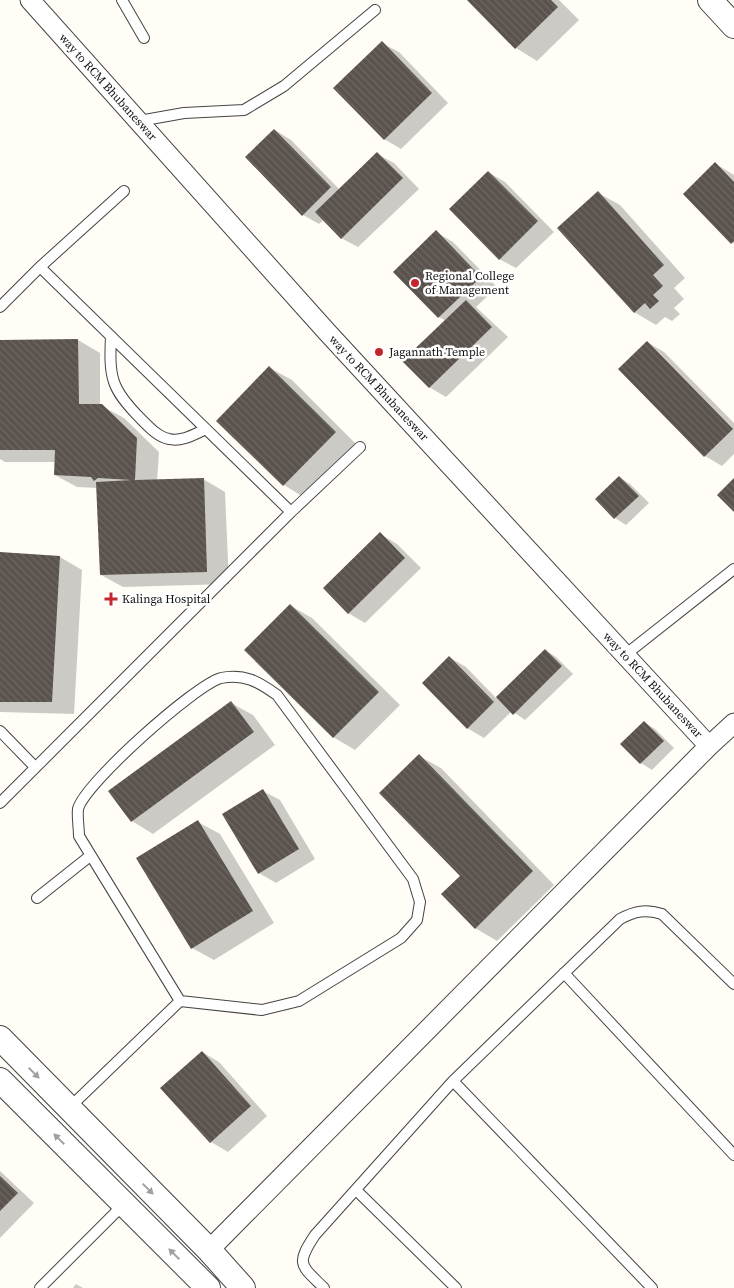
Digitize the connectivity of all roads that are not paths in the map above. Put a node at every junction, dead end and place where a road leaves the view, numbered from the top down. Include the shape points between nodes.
1 (30, 0) edge
2 (122, 0) edge
3 (710, 0) edge
4 (375, 10) dead end
5 (734, 26) edge
6 (144, 38) dead end
7 (138, 121) junction
8 (124, 192) dead end
9 (40, 267) junction
10 (0, 307) edge
11 (111, 336) junction
12 (206, 429) junction
13 (360, 447) dead end
14 (291, 512) junction
15 (734, 569) edge
16 (625, 655) junction
17 (734, 723) edge
18 (0, 731) edge
19 (709, 746) junction
20 (35, 767) junction
21 (0, 803) edge
22 (90, 856) junction
23 (37, 898) dead end
24 (564, 973) junction
25 (734, 984) edge
26 (180, 1001) junction
27 (0, 1038) edge
28 (0, 1080) edge
29 (453, 1081) junction
30 (69, 1108) junction
31 (734, 1155) edge
32 (356, 1190) junction
33 (124, 1204) junction
34 (209, 1250) junction
35 (40, 1288) edge
36 (208, 1288) edge
37 (242, 1288) edge
38 (324, 1288) edge
39 (456, 1288) edge
40 (652, 1288) edge

1 - 7 street, way to RCM Bhubaneswar
2 - 6 lane
3 - 5 street
4 - 7 lane via 284,86 244,110 184,113
7 - 16 street, way to RCM Bhubaneswar via 327,332
8 - 9 lane
9 - 10 lane
9 - 11 lane
11 - 12 lane
11 - 12 lane via 110,360 122,400 154,432 169,439 185,438
12 - 14 lane
13 - 14 lane
14 - 20 lane
15 - 16 lane
16 - 19 street, way to RCM Bhubaneswar
17 - 19 street, way to RCM Bhubaneswar
18 - 20 lane
19 - 34 street
20 - 21 lane
22 - 23 lane
22 - 26 lane
22 - 26 lane via 79,836 78,809 88,792 160,718 219,679 238,676 258,680 277,695 413,879 420,902 417,920 401,938 299,1001 262,1010
24 - 25 lane via 620,919 635,911 649,910 662,914
24 - 29 lane
24 - 31 lane
26 - 30 lane
27 -> 30 street
33 -> 28 street
29 - 32 lane
29 - 40 lane
30 -> 34 street
32 - 38 lane via 303,1252 306,1270
32 - 39 lane
33 - 35 lane
36 -> 33 street
34 - 37 street

